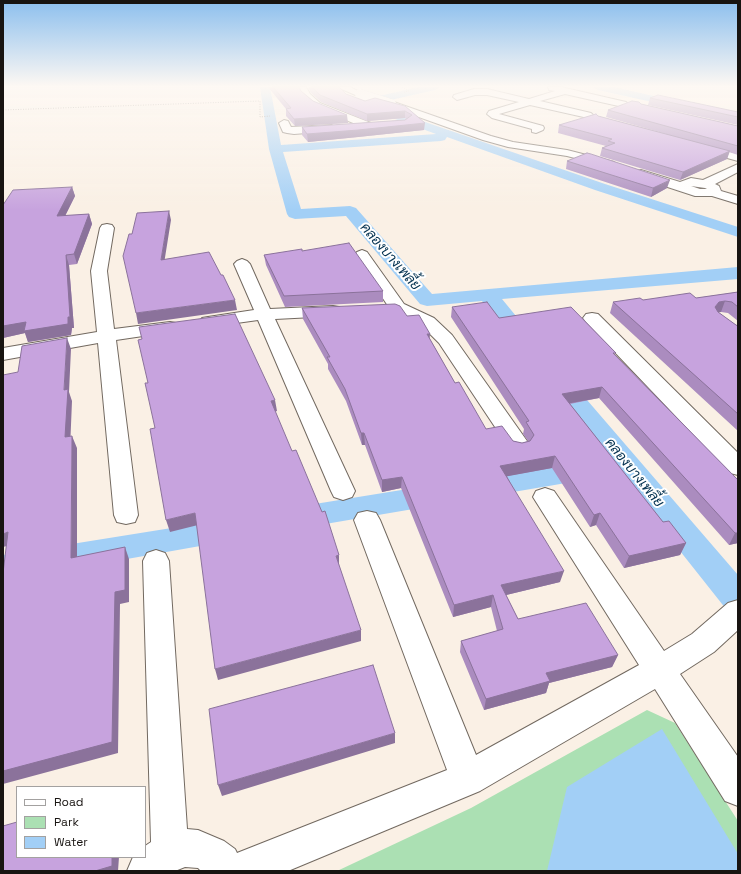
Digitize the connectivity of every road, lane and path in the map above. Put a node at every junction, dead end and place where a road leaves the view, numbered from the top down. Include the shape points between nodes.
1 (287, 128) edge
2 (335, 128) edge
3 (465, 128) edge
4 (478, 128) edge
5 (538, 128) edge
6 (536, 130) dead end
7 (692, 145) edge
8 (738, 158) edge
9 (738, 167) edge
10 (637, 169) edge
11 (709, 188) junction
12 (738, 200) edge
13 (107, 228) dead end
14 (362, 255) dead end
15 (242, 264) dead end
16 (351, 310) edge
17 (265, 314) junction
18 (592, 318) dead end
19 (105, 336) junction
20 (3, 354) edge
21 (519, 446) edge
22 (738, 466) edge
23 (343, 491) dead end
24 (545, 497) dead end
25 (126, 515) dead end
26 (367, 520) dead end
27 (156, 561) dead end
28 (738, 612) edge
29 (660, 670) junction
30 (468, 779) junction
31 (738, 788) edge
32 (158, 861) edge
33 (225, 871) edge
34 (241, 871) edge

1 - 2 street via 294,131
3 - 4 street via 487,138 512,145 567,152 618,163 567,144 551,146 520,141
5 - 6 street
7 - 8 street
9 - 11 street
10 - 11 street via 688,185 689,190 699,193
11 - 12 street
13 - 19 street via 99,271
14 - 21 street via 390,308 428,322 446,339
15 - 17 street
16 - 17 street
17 - 19 street
17 - 23 street
18 - 22 street
19 - 20 street
19 - 25 street
24 - 29 street
26 - 30 street
27 - 32 street
28 - 29 street via 703,643
29 - 30 street
29 - 31 street
30 - 34 street
32 - 33 street via 185,848 198,849 211,854

